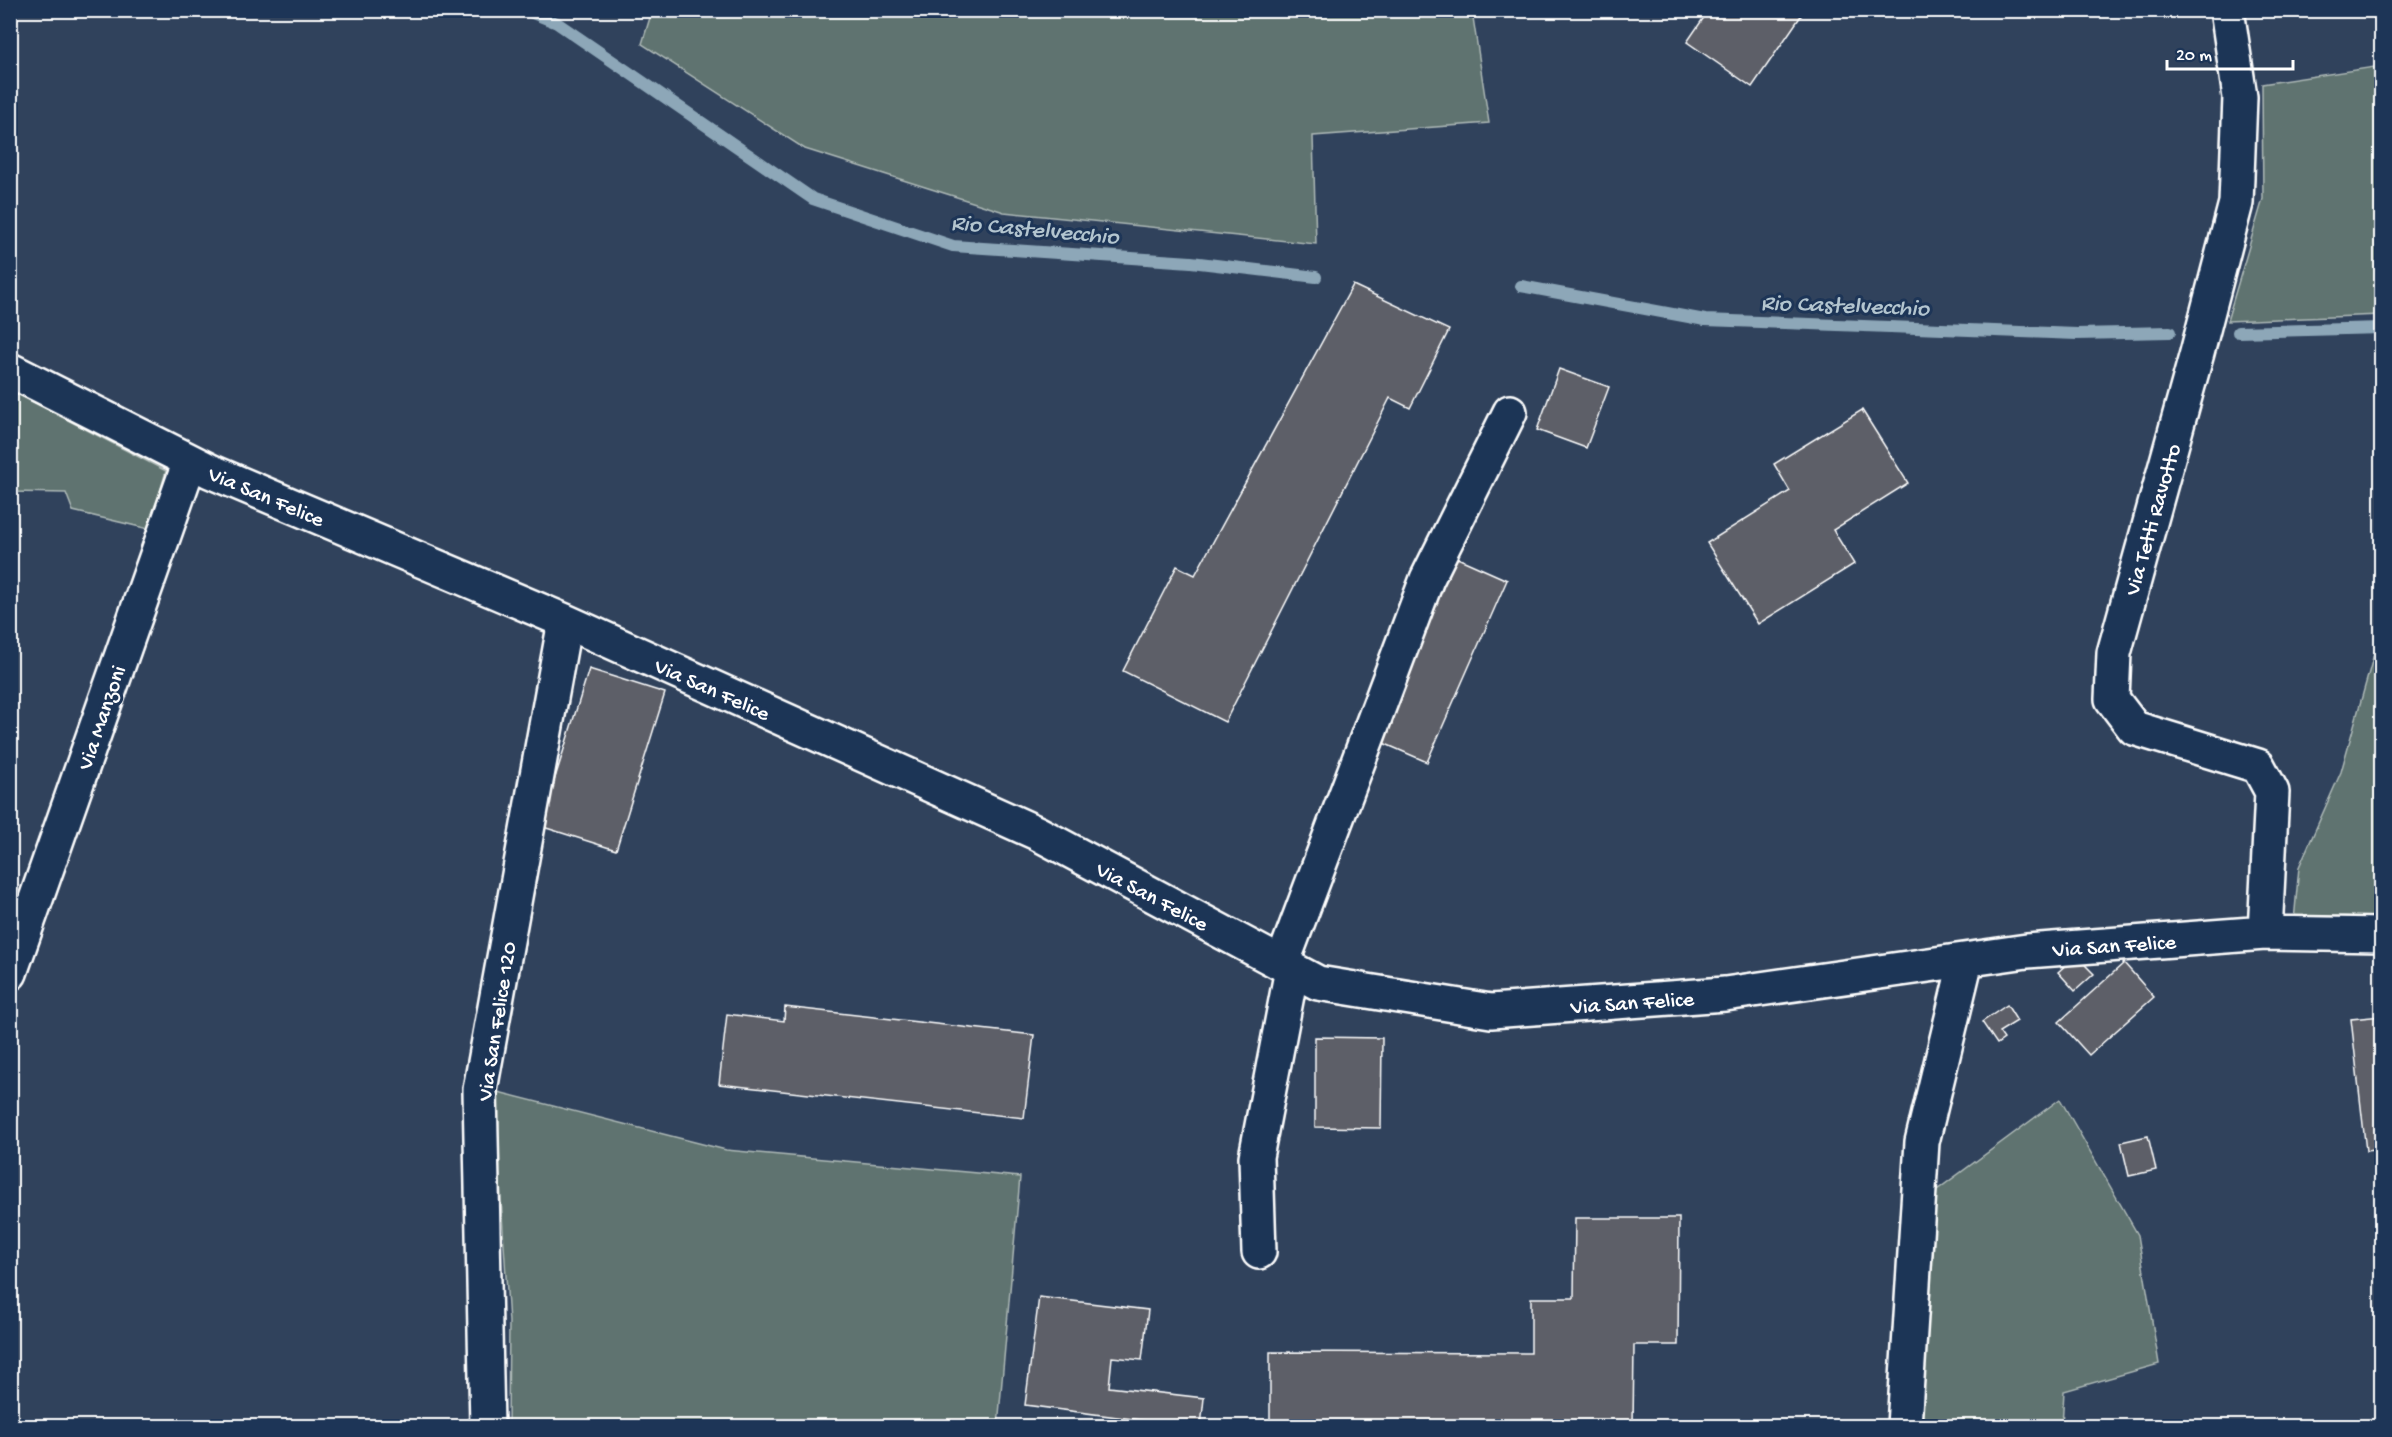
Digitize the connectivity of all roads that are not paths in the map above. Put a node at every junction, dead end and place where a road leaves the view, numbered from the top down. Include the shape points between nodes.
1 (2227, 10) edge
2 (10, 370) edge
3 (1509, 412) dead end
4 (190, 461) junction
5 (565, 621) junction
6 (2265, 933) junction
7 (2382, 935) edge
8 (1966, 960) junction
9 (1287, 967) junction
10 (10, 973) edge
11 (1259, 1252) dead end
12 (487, 1426) edge
13 (1904, 1426) edge

1 - 6 street, Via Tetti Ravotto via 2240,97 2235,203 2198,353 2114,653 2112,699 2134,728 2258,766 2272,792
2 - 4 street, Via San Felice
3 - 9 street via 1426,579
4 - 5 street, Via San Felice
4 - 10 street, Via Manzoni
5 - 9 street, Via San Felice via 1036,833
5 - 12 street, Via San Felice 120 via 480,1090
6 - 7 street, Via San Felice
6 - 8 street, Via San Felice via 2027,951
8 - 9 street, Via San Felice via 1725,994 1491,1011 1318,983
8 - 13 street via 1922,1142
9 - 11 street via 1256,1157

